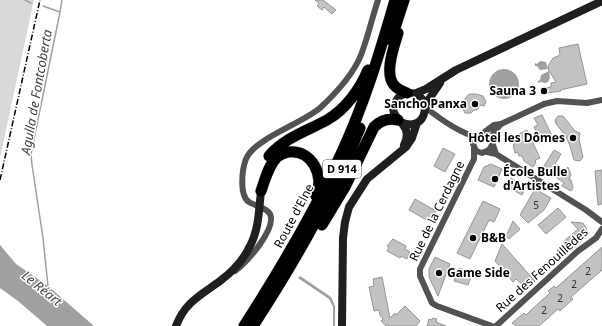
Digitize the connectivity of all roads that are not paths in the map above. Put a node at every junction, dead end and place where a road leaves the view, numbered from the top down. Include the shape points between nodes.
1 (378, 0) edge
2 (395, 0) edge
3 (404, 0) edge
4 (408, 0) edge
5 (602, 1) edge
6 (448, 75) junction
7 (411, 93) junction
8 (602, 100) edge
9 (425, 106) junction
10 (399, 121) junction
11 (420, 121) junction
12 (501, 124) junction
13 (479, 135) junction
14 (491, 142) junction
15 (474, 146) junction
16 (484, 153) junction
17 (496, 154) junction
18 (398, 155) junction
19 (474, 159) junction
20 (261, 191) junction
21 (259, 207) junction
22 (602, 222) edge
23 (602, 229) edge
24 (221, 280) junction
25 (255, 324) edge
26 (176, 326) edge
27 (240, 326) edge
28 (244, 326) edge
29 (342, 326) edge
30 (492, 326) edge
31 (496, 326) edge

1 - 21 street via 360,56 344,82 319,108 261,142 246,159 242,178 244,198
2 - 20 highway via 365,78 355,93 335,114 286,141 274,151 262,171
2 - 28 highway, Route d'Elne / D 914 via 378,59 342,153 303,230
3 - 25 highway, Route d'Elne / D 914 via 372,99 349,156 304,245
4 - 7 highway via 394,47 390,76 398,89
5 - 6 main road
6 - 7 main road via 426,89
6 - 9 main road via 438,85
7 - 9 main road via 419,96
7 - 10 main road via 402,95 395,102 394,111
8 - 12 street via 587,103 557,101 544,104
9 - 11 main road
9 - 13 street via 435,115 468,134
10 - 11 main road via 409,125
10 - 18 main road via 408,133
10 - 25 highway via 386,119 374,127 345,187 306,251
11 - 15 street via 428,117 434,118
11 - 18 main road via 412,138
12 - 13 street via 494,125
12 - 14 street via 494,132
13 - 14 street via 487,135
13 - 15 street
14 - 16 street via 491,148
14 - 17 street
15 - 16 street
15 - 19 street, Rue de la Cerdagne
16 - 17 street
16 - 19 street, Rue de la Cerdagne
17 - 22 street
18 - 29 main road via 367,179 350,206 344,222
19 - 30 street, Rue de la Cerdagne via 420,269 420,276 432,302 437,306
20 - 21 main road
20 - 27 highway via 269,169 282,153 303,154 316,167 318,191 275,270
21 - 24 main road via 256,231 250,246
21 - 24 street via 270,215 271,221 266,233 243,265
23 - 31 street, Rue des Fenouillèdes via 596,238
24 - 26 main road via 188,304

